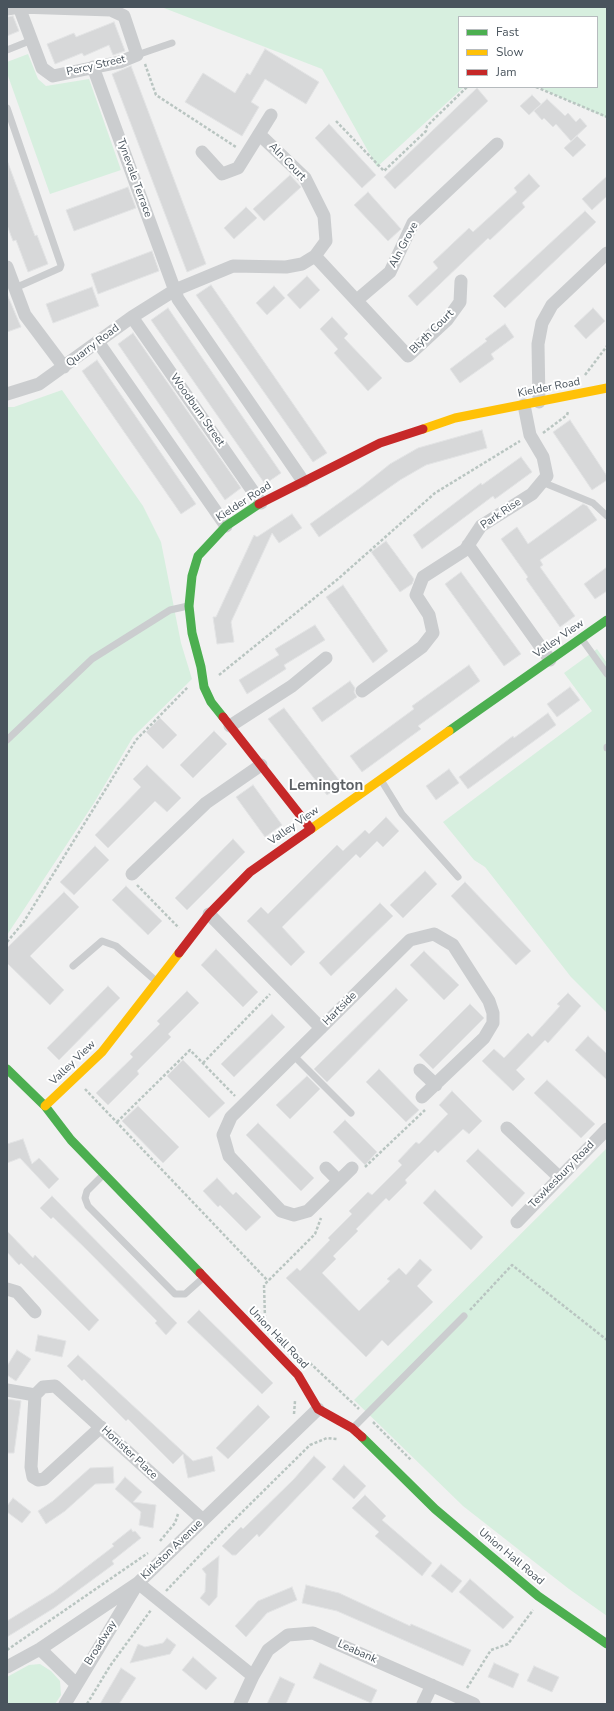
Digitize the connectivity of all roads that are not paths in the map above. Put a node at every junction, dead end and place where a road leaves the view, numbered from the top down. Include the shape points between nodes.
1 (19, 7) edge
2 (7, 9) edge
3 (32, 40) junction
4 (172, 43) dead end
5 (7, 50) edge
6 (139, 54) junction
7 (93, 67) junction
8 (7, 108) edge
9 (271, 115) dead end
10 (259, 134) junction
11 (497, 144) dead end
12 (202, 152) dead end
13 (607, 253) edge
14 (315, 256) junction
15 (7, 268) edge
16 (461, 281) dead end
17 (15, 288) junction
18 (174, 290) junction
19 (357, 300) junction
20 (132, 317) junction
21 (98, 342) junction
22 (64, 367) junction
23 (607, 388) edge
24 (7, 394) edge
25 (539, 402) junction
26 (524, 405) junction
27 (303, 481) junction
28 (542, 482) junction
29 (261, 503) junction
30 (607, 516) edge
31 (226, 526) junction
32 (468, 545) junction
33 (189, 606) junction
34 (607, 620) edge
35 (581, 638) junction
36 (326, 658) dead end
37 (550, 660) junction
38 (607, 674) edge
39 (362, 691) dead end
40 (230, 726) junction
41 (7, 740) edge
42 (261, 765) junction
43 (380, 780) junction
44 (311, 829) junction
45 (132, 874) road end
46 (458, 877) dead end
47 (209, 914) junction
48 (73, 966) dead end
49 (156, 982) junction
50 (321, 1028) junction
51 (293, 1055) junction
52 (7, 1069) edge
53 (420, 1070) dead end
54 (436, 1085) junction
55 (422, 1097) road end
56 (45, 1106) junction
57 (351, 1113) dead end
58 (507, 1128) dead end
59 (607, 1129) edge
60 (326, 1168) dead end
61 (356, 1170) road end
62 (104, 1174) junction
63 (558, 1177) junction
64 (339, 1181) junction
65 (517, 1222) dead end
66 (203, 1278) junction
67 (7, 1289) edge
68 (35, 1312) dead end
69 (464, 1316) road end
70 (7, 1390) edge
71 (35, 1395) junction
72 (318, 1409) junction
73 (101, 1427) junction
74 (352, 1428) junction
75 (202, 1520) junction
76 (138, 1583) junction
77 (607, 1644) edge
78 (40, 1649) junction
79 (7, 1667) edge
80 (253, 1676) junction
81 (76, 1684) junction
82 (432, 1685) junction
83 (65, 1704) edge
84 (240, 1704) edge
85 (423, 1704) edge
86 (474, 1704) edge

1 - 2 street
1 - 3 street, Percy Street
1 - 6 street, Percy Street via 111,10 124,16
3 - 5 lane
3 - 7 street, Percy Street via 42,68 53,76
4 - 6 lane
6 - 7 street, Percy Street via 120,62
7 - 18 street, Tynevale Terrace
8 - 17 lane via 61,265 60,268
9 - 10 street, Aln Court
10 - 12 street, Aln Court via 238,168 222,174
10 - 14 street, Aln Court via 304,178 324,216 326,241
11 - 19 street, Aln Grove via 413,223 390,272
13 - 25 street via 552,305 542,323 538,344
14 - 18 street via 302,264 286,267 233,266
14 - 19 street
15 - 17 street
16 - 19 street, Blyth Court via 460,302 447,320 408,356
17 - 22 street via 25,315
18 - 20 street, Quarry Road
18 - 27 street, Tynevale Terrace
20 - 21 street, Quarry Road
20 - 29 street, Woodburn Street
21 - 22 street, Quarry Road
21 - 31 street
22 - 24 street, Quarry Road via 39,384
23 - 25 street, Kielder Road
25 - 26 street, Kielder Road
26 - 27 street, Kielder Road via 455,418 388,440
26 - 28 street via 530,435 543,458 547,476
27 - 29 street, Kielder Road
28 - 30 lane via 593,503
28 - 32 street, Park Rise via 532,494 481,526
29 - 31 street, Kielder Road
31 - 33 street, Kielder Road via 198,556 192,576
32 - 37 street
32 - 39 street, Park Rise via 465,550 423,577 416,596 429,615 433,632 422,647
33 - 40 street, Kielder Road via 204,687
33 - 41 lane via 170,610 92,659
34 - 35 street, Valley View
35 - 37 street, Valley View
35 - 38 lane
36 - 40 street via 292,686
37 - 43 street, Valley View
40 - 42 street, Kielder Road
42 - 44 street, Kielder Road
42 - 45 street via 206,803
43 - 44 street, Valley View
43 - 46 lane via 402,814
44 - 47 street, Valley View via 250,872
47 - 49 street, Valley View
47 - 50 street
48 - 49 lane via 102,941 116,946
49 - 56 street, Valley View via 102,1052
50 - 51 street, Hartside
50 - 54 street, Hartside via 410,940 434,934 453,945 489,1001 493,1014 493,1023 484,1038
51 - 57 lane
51 - 64 street, Hartside via 231,1117 223,1135 229,1156 281,1211 294,1214 308,1211
52 - 56 street, Union Hall Road
53 - 54 street
54 - 55 street, Hartside
56 - 62 street, Union Hall Road via 71,1140
58 - 63 street
59 - 63 street, Tewkesbury Road
60 - 64 street
61 - 64 street, Hartside
62 - 66 street, Union Hall Road
62 - 66 lane via 87,1191 85,1198 88,1206 175,1294 185,1294
63 - 65 street, Tewkesbury Road
66 - 72 street, Union Hall Road via 298,1375
67 - 68 street via 17,1292
69 - 74 lane
70 - 71 street
71 - 73 street, Honister Place via 43,1387 55,1386
71 - 73 street via 31,1467 33,1477 38,1480 44,1479
72 - 74 street, Union Hall Road
72 - 75 street, Kirkston Avenue
73 - 75 street, Honister Place
74 - 77 street, Union Hall Road via 435,1509 542,1599
75 - 76 street, Kirkston Avenue
76 - 78 street, Kirkston Avenue
76 - 80 street
76 - 81 street, Broadway
78 - 79 street, Kirkston Avenue
78 - 81 street
80 - 82 street, Leabank via 268,1650 288,1635 313,1633
80 - 84 street, Leabank
81 - 83 street, Broadway
82 - 85 street
82 - 86 street, Leabank

